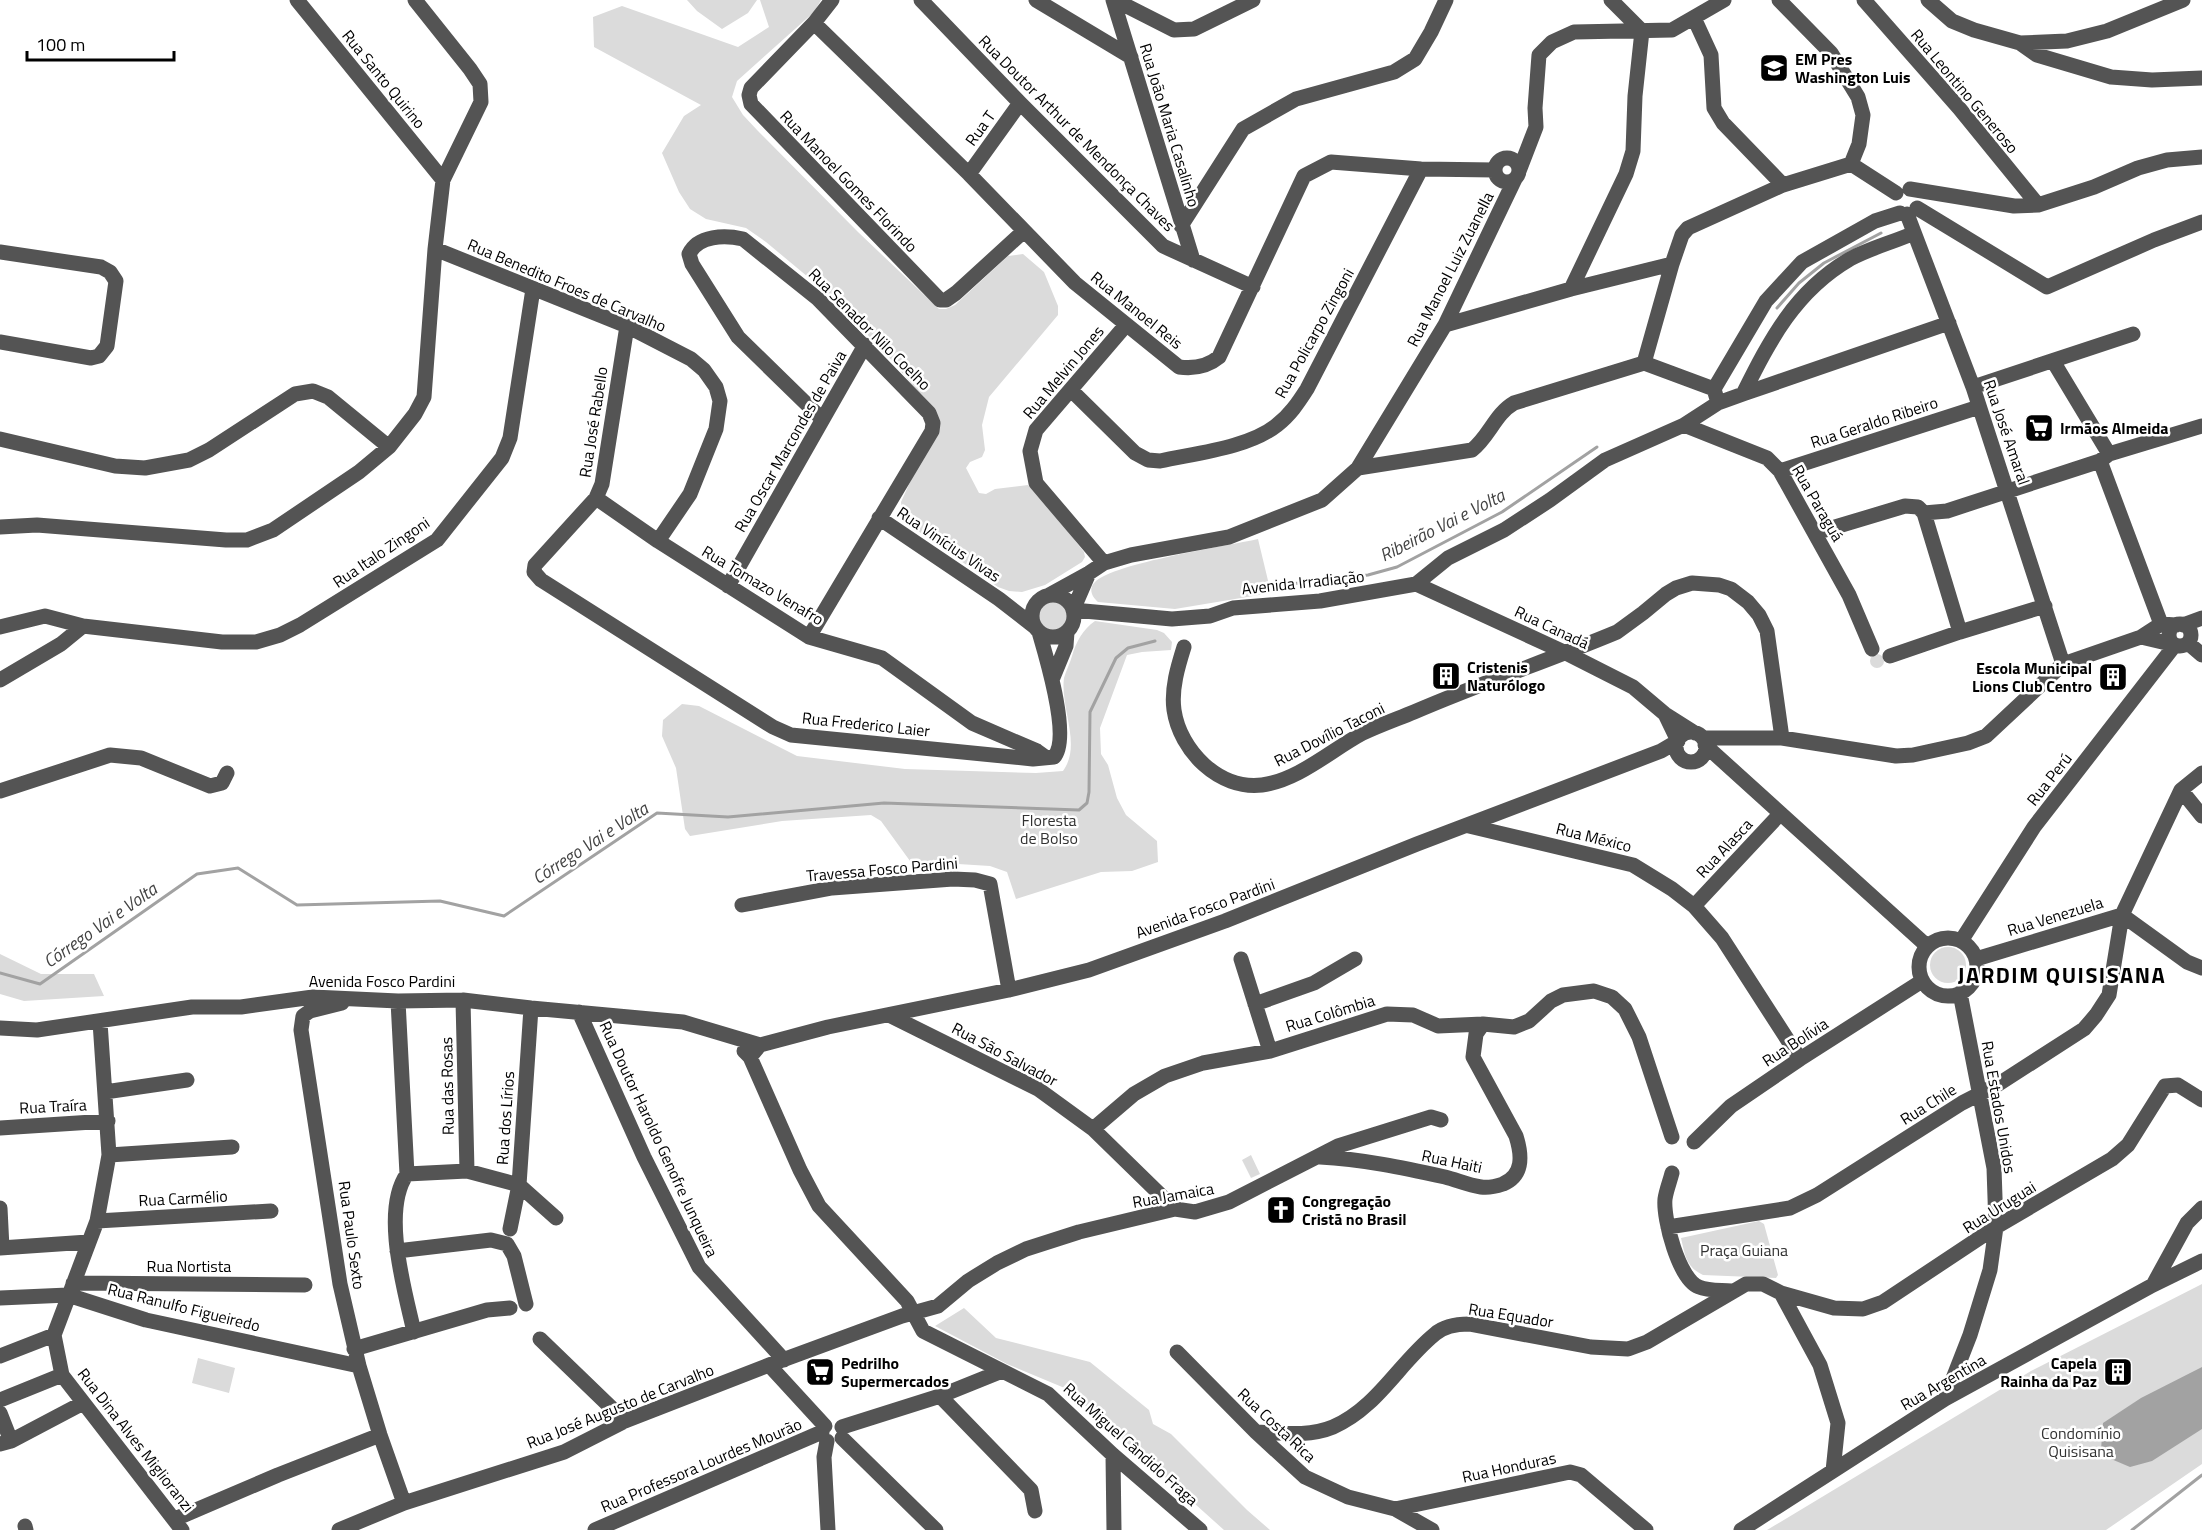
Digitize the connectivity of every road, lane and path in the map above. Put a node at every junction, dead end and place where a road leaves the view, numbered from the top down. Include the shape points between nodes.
1 (297, 0) edge
2 (415, 0) edge
3 (832, 0) edge
4 (921, 0) edge
5 (1036, 0) edge
6 (1114, 0) edge
7 (1253, 0) edge
8 (1446, 0) edge
9 (1611, 0) edge
10 (1724, 0) edge
11 (1779, 0) edge
12 (1864, 0) edge
13 (1928, 0) edge
14 (2183, 0) edge
15 (1694, 18) junction
16 (814, 22) junction
17 (1642, 31) junction
18 (2020, 43) junction
19 (1131, 57) junction
20 (2202, 78) edge
21 (1020, 103) junction
22 (1536, 127) junction
23 (2202, 157) edge
24 (1499, 164) junction
25 (1851, 164) junction
26 (1421, 169) junction
27 (969, 174) junction
28 (1517, 175) junction
29 (443, 180) junction
30 (1783, 185) junction
31 (1903, 191) junction
32 (2038, 205) junction
33 (1908, 212) junction
34 (2202, 222) edge
35 (1181, 226) junction
36 (1024, 231) junction
37 (1914, 233) junction
38 (435, 249) junction
39 (0, 252) edge
40 (1193, 260) junction
41 (1672, 264) junction
42 (1253, 287) junction
43 (533, 289) junction
44 (1570, 290) junction
45 (1949, 323) junction
46 (1126, 325) junction
47 (1445, 325) junction
48 (627, 326) junction
49 (2133, 334) dead end
50 (0, 342) edge
51 (865, 345) junction
52 (2053, 361) junction
53 (1644, 363) junction
54 (1973, 387) junction
55 (1071, 390) junction
56 (1743, 394) junction
57 (1716, 396) junction
58 (1979, 407) junction
59 (822, 419) junction
60 (1684, 425) junction
61 (2202, 426) edge
62 (0, 439) edge
63 (389, 447) junction
64 (2105, 458) junction
65 (1358, 468) junction
66 (1780, 471) junction
67 (2008, 491) junction
68 (596, 498) junction
69 (1924, 513) junction
70 (879, 519) junction
71 (0, 527) edge
72 (1815, 533) junction
73 (658, 541) junction
74 (1104, 563) junction
75 (534, 572) joint
76 (1089, 573) junction
77 (1416, 584) junction
78 (728, 586) junction
79 (1043, 598) junction
80 (999, 599) junction
81 (2045, 606) junction
82 (2202, 618) edge
83 (1072, 621) junction
84 (2173, 624) junction
85 (83, 626) junction
86 (0, 627) edge
87 (1037, 629) junction
88 (1960, 632) junction
89 (809, 637) junction
90 (2141, 637) junction
91 (2182, 644) junction
92 (1184, 647) dead end
93 (1872, 649) dead end
94 (1564, 652) junction
95 (2202, 655) edge
96 (1890, 656) dead end
97 (2063, 664) junction
98 (0, 680) edge
99 (1052, 680) junction
100 (1665, 714) junction
101 (1782, 738) junction
102 (1701, 739) junction
103 (1678, 741) junction
104 (1661, 751) junction
105 (1044, 756) junction
106 (1681, 758) junction
107 (1698, 760) junction
108 (1732, 770) junction
109 (226, 773) dead end
110 (2202, 773) edge
111 (2181, 790) junction
112 (0, 791) edge
113 (1780, 814) junction
114 (2202, 816) edge
115 (1468, 826) junction
116 (742, 905) dead end
117 (1694, 906) junction
118 (2122, 915) junction
119 (1961, 941) junction
120 (1927, 946) junction
121 (1241, 959) dead end
122 (1355, 959) dead end
123 (1976, 959) junction
124 (2202, 968) edge
125 (1922, 981) junction
126 (1009, 990) junction
127 (1960, 993) junction
128 (350, 999) junction
129 (463, 1000) junction
130 (398, 1001) junction
131 (1255, 1004) junction
132 (531, 1008) junction
133 (579, 1012) junction
134 (889, 1015) junction
135 (100, 1022) junction
136 (1483, 1024) junction
137 (0, 1028) edge
138 (755, 1051) junction
139 (1270, 1051) junction
140 (1800, 1059) junction
141 (187, 1080) dead end
142 (105, 1092) junction
143 (1978, 1095) junction
144 (2202, 1100) edge
145 (1442, 1120) dead end
146 (108, 1121) junction
147 (0, 1128) edge
148 (1093, 1129) junction
149 (1672, 1137) dead end
150 (1694, 1142) dead end
151 (232, 1147) dead end
152 (109, 1155) junction
153 (1320, 1156) junction
154 (467, 1171) junction
155 (1672, 1173) dead end
156 (407, 1174) junction
157 (519, 1185) junction
158 (0, 1208) edge
159 (2202, 1208) edge
160 (1175, 1209) junction
161 (271, 1211) dead end
162 (556, 1218) dead end
163 (97, 1221) junction
164 (1668, 1227) junction
165 (1996, 1227) junction
166 (510, 1229) dead end
167 (88, 1242) junction
168 (1, 1248) edge
169 (397, 1251) junction
170 (2202, 1261) edge
171 (2153, 1285) junction
172 (305, 1286) dead end
173 (70, 1289) junction
174 (1731, 1291) junction
175 (1781, 1293) junction
176 (0, 1298) edge
177 (526, 1304) dead end
178 (510, 1308) dead end
179 (914, 1314) junction
180 (414, 1332) junction
181 (54, 1335) junction
182 (540, 1339) dead end
183 (354, 1349) junction
184 (1177, 1353) dead end
185 (0, 1356) edge
186 (777, 1362) junction
187 (359, 1366) junction
188 (1002, 1371) junction
189 (62, 1375) junction
190 (940, 1396) junction
191 (1945, 1399) junction
192 (0, 1400) edge
193 (83, 1403) junction
194 (0, 1413) edge
195 (625, 1421) junction
196 (842, 1432) junction
197 (1256, 1432) junction
198 (825, 1433) junction
199 (380, 1435) junction
200 (6, 1442) edge
201 (1113, 1455) junction
202 (1833, 1471) junction
203 (405, 1503) junction
204 (1395, 1509) junction
205 (1035, 1510) dead end
206 (923, 1524) edge
207 (178, 1525) edge
208 (339, 1530) edge
209 (595, 1530) edge
210 (828, 1530) edge
211 (936, 1530) edge
212 (1114, 1530) edge
213 (1200, 1530) edge
214 (1432, 1530) edge
215 (1646, 1530) edge
216 (1741, 1530) edge

1 - 29 street, Rua Santo Quirino
2 - 29 street via 480,84 482,102
3 - 16 street, Rua Manoel Gomes Florindo
4 - 21 street, Rua Doutor Arthur de Mendonça Chaves
5 - 19 street
6 - 7 street via 1174,30 1194,29
6 - 19 street, Rua João Maria Casalinho
8 - 35 street via 1415,59 1394,72 1296,99 1243,129
9 - 17 street
10 - 15 street
11 - 25 street via 1832,53 1858,97 1863,115 1859,144
12 - 32 street, Rua Leontino Generoso
13 - 18 street via 1952,21
14 - 18 street via 2107,32 2067,41
15 - 17 street via 1672,30
15 - 30 street via 1711,55 1714,108 1723,123
16 - 27 street, Rua Manoel Reis
16 - 36 street, Rua Manoel Gomes Florindo via 751,88 751,104 935,297 946,300 956,294
17 - 22 street via 1574,32 1552,42 1539,55
17 - 44 street via 1633,151 1626,174
18 - 20 street via 2037,55 2111,77
19 - 35 street, Rua João Maria Casalinho
21 - 27 street, Rua T
21 - 40 street, Rua Doutor Arthur de Mendonça Chaves via 1164,246
22 - 24 street
22 - 28 street, Rua Manoel Luiz Zuanella
23 - 32 street via 2138,168
24 - 26 street, Rua Manoel Reis
24 - 28 street via 1498,177 1504,182
25 - 30 street
25 - 31 street
26 - 42 street, Rua Manoel Reis via 1331,162 1304,176
26 - 55 street, Rua Policarpo Zingoni via 1307,389 1294,410 1275,426 1245,442 1160,462 1148,460 1135,453
27 - 36 street, Rua Manoel Reis
28 - 47 street, Rua Manoel Luiz Zuanella
29 - 38 street
30 - 41 street via 1688,228
31 - 32 street via 2014,206
31 - 33 street via 1893,204
31 - 33 street via 1918,197
33 - 34 street via 2047,287
33 - 37 street, Rua José Amaral
33 - 57 street, Avenida Irradiação via 1875,221 1802,262 1766,300
35 - 40 street, Rua João Maria Casalinho
36 - 46 street, Rua Manoel Reis via 1075,283
37 - 45 street, Rua José Amaral
37 - 56 street via 1851,259 1804,295 1777,329
38 - 43 street, Rua Benedito Froes de Carvalho
38 - 63 street via 424,397
39 - 50 street via 101,267 116,281 107,346 99,356
40 - 42 street, Rua Doutor Arthur de Mendonça Chaves
41 - 44 street
41 - 53 street
42 - 46 street, Rua Manoel Reis via 1219,357 1209,365 1179,367
43 - 48 street, Rua Benedito Froes de Carvalho
43 - 85 street, Rua Italo Zingoni via 510,438 501,458 437,540 300,625 256,642 222,642
44 - 47 street
45 - 54 street, Rua José Amaral
45 - 56 street, Avenida Irradiação
46 - 55 street, Rua Melvin Jones
47 - 65 street, Rua Manoel Luiz Zuanella
48 - 68 street, Rua José Rabello via 602,484
48 - 73 street, Rua Benedito Froes de Carvalho via 691,359 716,387 720,401 716,429 690,494
49 - 52 street
51 - 59 street, Rua Oscar Marcondes de Paiva
51 - 59 street, Rua Senador Nilo Coelho via 818,299 743,239 730,236 703,240 693,246 689,254 692,264 738,337
51 - 70 street, Rua Senador Nilo Coelho via 930,414 933,423 932,431
52 - 54 street
52 - 64 street
53 - 57 street
53 - 65 street via 1514,403 1503,410 1472,450
54 - 58 street, Rua José Amaral
55 - 74 street, Rua Melvin Jones via 1036,430 1031,462 1036,483
56 - 57 street, Avenida Irradiação
57 - 60 street, Avenida Irradiação
58 - 66 street, Rua Geraldo Ribeiro
58 - 67 street, Rua José Amaral
59 - 78 street, Rua Oscar Marcondes de Paiva
60 - 66 street, Rua Paraguá via 1767,458
60 - 77 street, Avenida Irradiação via 1605,460 1504,530 1448,558
61 - 64 street
62 - 63 street via 115,466 145,468 189,460 295,394 313,391 328,397
63 - 71 street via 273,530 247,540 37,525
64 - 67 street
64 - 84 street
65 - 74 street, Rua Manoel Luiz Zuanella via 1322,501 1229,537
66 - 72 street, Rua Paraguá
67 - 69 street via 1947,512
67 - 81 street, Rua José Amaral
68 - 73 street, Rua Tomazo Venafro
68 - 75 street, Rua José Rabello via 535,565
69 - 72 street via 1918,507 1905,506
69 - 88 street
70 - 80 street, Rua Vinícius Vivas
70 - 89 street, Rua Senador Nilo Coelho
72 - 93 street, Rua Paraguá via 1849,595
73 - 78 street, Rua Tomazo Venafro
74 - 76 street, Rua Manoel Luiz Zuanella
75 - 105 street, Rua Frederico Laier via 772,727 791,735 1033,759
76 - 79 street, Rua Manoel Luiz Zuanella
76 - 83 street
77 - 83 street, Avenida Irradiação via 1320,601 1233,608 1210,616 1172,619 1094,612
77 - 94 street, Rua Canadá
78 - 89 street, Rua Tomazo Venafro
79 - 80 street, Rua Vinícius Vivas
79 - 83 street via 1061,596 1071,604
79 - 87 street via 1032,614
80 - 87 street, Rua Vinícius Vivas
81 - 88 street
81 - 97 street, Rua José Amaral
82 - 84 street
83 - 87 street via 1056,637 1044,636
83 - 99 street
84 - 90 street
84 - 91 street via 2188,628 2191,634
85 - 86 street, Rua Italo Zingoni via 45,616
85 - 98 street via 61,644
87 - 99 street
88 - 96 street
89 - 105 street, Rua Tomazo Venafro via 882,658 972,723
90 - 91 street
90 - 97 street
91 - 95 street
91 - 119 street, Rua Perú via 2034,827
92 - 94 street, Rua Dovílio Taconi via 1175,686 1174,709 1180,730 1188,747 1216,774 1248,785 1287,778 1364,733
94 - 100 street, Rua Canadá via 1633,687
94 - 101 street, Rua Dovílio Taconi via 1617,632 1676,588 1692,583 1731,589 1748,602 1767,631
97 - 101 street via 1986,736 1968,743 1896,756
99 - 105 street via 1060,745 1054,757
100 - 102 street, Rua Canadá
100 - 103 street
101 - 102 street
102 - 103 street via 1684,735
102 - 107 street via 1704,754
102 - 108 street, Rua Canadá
103 - 104 street, Avenida Fosco Pardini
103 - 106 street
104 - 106 street
104 - 115 street, Avenida Fosco Pardini
106 - 107 street via 1689,762
107 - 108 street
108 - 113 street
109 - 112 street via 222,783 210,786 141,758 110,755
110 - 111 street
111 - 114 street
111 - 118 street, Rua Chile
113 - 117 street, Rua Alasca
113 - 120 street
115 - 117 street, Rua México via 1633,865
115 - 126 street, Avenida Fosco Pardini via 1215,925 1089,970
116 - 126 street, Travessa Fosco Pardini via 832,888 953,879 990,884
117 - 140 street, Rua México via 1722,938
118 - 123 street, Rua Venezuela
118 - 124 street, Rua Venezuela via 2187,962
118 - 143 street, Rua Chile via 2109,995 2096,1015 2084,1029
119 - 120 street via 1943,938
119 - 123 street
120 - 125 street via 1919,963
121 - 131 street
122 - 131 street via 1314,983
123 - 127 street via 1976,975
125 - 127 street via 1943,995
125 - 140 street, Rua Bolívia
126 - 134 street, Avenida Fosco Pardini
127 - 143 street, Rua Estados Unidos
128 - 130 street, Avenida Fosco Pardini
128 - 135 street, Avenida Fosco Pardini via 313,996 241,1007 192,1007
128 - 183 street, Rua Paulo Sexto via 310,1011 303,1016 301,1029 339,1284
129 - 130 street, Avenida Fosco Pardini
129 - 132 street, Avenida Fosco Pardini
129 - 154 street, Rua das Rosas
130 - 156 street
131 - 139 street
132 - 133 street, Avenida Fosco Pardini
132 - 157 street, Rua dos Lírios
133 - 138 street, Avenida Fosco Pardini via 682,1023 727,1034
133 - 186 street, Rua Doutor Haroldo Genofre Junqueira via 699,1267
134 - 138 street, Avenida Fosco Pardini via 828,1027
134 - 148 street, Rua São Salvador via 1038,1089
135 - 137 street, Avenida Fosco Pardini via 37,1030
135 - 142 street
136 - 139 street, Rua Colômbia via 1438,1026 1413,1015 1387,1014
136 - 149 street, Rua Colômbia via 1514,1027 1529,1021 1563,995 1594,991 1612,997 1625,1009 1639,1037
136 - 153 street, Rua Haiti via 1476,1034 1473,1057 1521,1150 1520,1167 1514,1178 1482,1188 1368,1162
138 - 179 street, Rua Miguel Cândido Fraga via 800,1170 819,1206 907,1301
139 - 148 street, Rua Colômbia via 1165,1076 1134,1094
140 - 150 street, Rua Bolívia via 1731,1106
141 - 142 street
142 - 146 street
143 - 164 street, Rua Chile via 1790,1208
143 - 165 street, Rua Estados Unidos via 1994,1168
144 - 165 street, Rua Uruguai via 2178,1085 2164,1086 2128,1145 2112,1159
145 - 153 street, Rua Jamaica via 1431,1117 1338,1146
146 - 147 street, Rua Traíra
146 - 152 street
148 - 160 street, Rua São Salvador
151 - 152 street
152 - 163 street
153 - 160 street, Rua Jamaica via 1214,1208 1195,1212
154 - 156 street
154 - 157 street
155 - 164 street via 1665,1200
156 - 169 street via 400,1184 396,1206
157 - 162 street
157 - 166 street, Rua dos Lírios
158 - 168 street
159 - 171 street via 2187,1223
160 - 179 street, Rua Jamaica via 1026,1249 968,1281 938,1306
161 - 163 street, Rua Carmélio
163 - 167 street
164 - 174 street via 1686,1276 1697,1287
165 - 175 street, Rua Uruguai via 1883,1302 1863,1309 1834,1308
165 - 191 street, Rua Estados Unidos via 1990,1270
167 - 168 street
167 - 173 street
169 - 177 street via 491,1240 507,1244 514,1256
169 - 180 street
170 - 171 street, Rua Argentina
171 - 191 street, Rua Argentina
172 - 173 street, Rua Nortista
173 - 176 street, Rua Ranulfo Figueiredo
173 - 181 street
173 - 187 street, Rua Ranulfo Figueiredo via 146,1320
174 - 175 street, Rua Equador via 1746,1284 1763,1284
174 - 197 street, Rua Equador via 1647,1342 1628,1349 1591,1347 1455,1324 1436,1333 1359,1413 1332,1427 1306,1433
175 - 202 street via 1820,1365 1838,1423
178 - 180 street via 487,1310
179 - 186 street, Rua José Augusto de Carvalho
179 - 188 street, Rua Miguel Cândido Fraga via 923,1331
180 - 183 street
181 - 185 street
181 - 189 street, Rua Dina Alves Miglioranzi
182 - 195 street
183 - 187 street, Rua Paulo Sexto
184 - 197 street, Rua Costa Rica
186 - 195 street, Rua José Augusto de Carvalho
186 - 198 street, Rua Doutor Haroldo Genofre Junqueira
187 - 199 street, Rua Paulo Sexto
188 - 190 street
188 - 201 street, Rua Miguel Cândido Fraga via 1048,1394
189 - 192 street
189 - 193 street, Rua Dina Alves Miglioranzi
190 - 196 street
190 - 205 street via 1031,1490
191 - 202 street, Rua Argentina
193 - 200 street
193 - 207 street, Rua Dina Alves Miglioranzi
194 - 200 street
195 - 203 street, Rua José Augusto de Carvalho via 564,1452
196 - 198 street, Rua Professora Lourdes Mourão via 837,1442
196 - 206 street
197 - 204 street, Rua Costa Rica via 1305,1478 1348,1497
198 - 209 street, Rua Professora Lourdes Mourão
198 - 210 street
199 - 203 street, Rua Paulo Sexto
199 - 207 street via 278,1475
201 - 212 street
201 - 213 street, Rua Miguel Cândido Fraga
202 - 216 street, Rua Argentina
203 - 208 street, Rua José Augusto de Carvalho
204 - 214 street, Rua Costa Rica
204 - 215 street, Rua Honduras via 1570,1472 1581,1475
206 - 211 street

